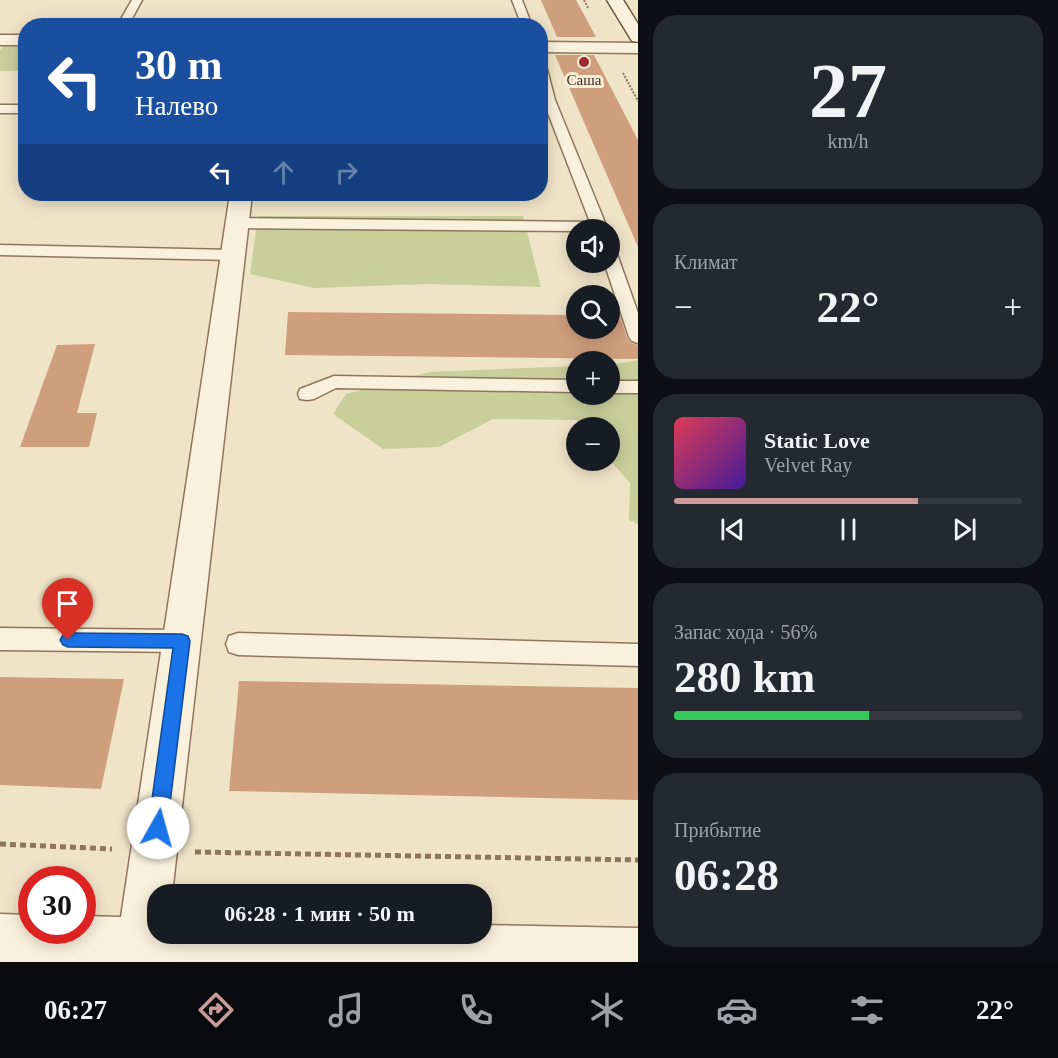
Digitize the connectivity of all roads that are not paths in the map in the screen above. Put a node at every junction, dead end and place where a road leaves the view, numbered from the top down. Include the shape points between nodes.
1 (137, 0) edge
2 (517, 0) edge
3 (615, 0) edge
4 (127, 18) edge
5 (524, 18) edge
6 (636, 31) edge
7 (0, 40) edge
8 (18, 40) edge
9 (548, 47) edge
10 (638, 48) edge
11 (548, 107) edge
12 (0, 109) edge
13 (18, 109) edge
14 (596, 219) edge
15 (237, 224) edge
16 (566, 228) edge
17 (0, 250) edge
18 (616, 273) edge
19 (638, 337) edge
20 (566, 386) edge
21 (620, 387) edge
22 (638, 387) edge
23 (307, 394) dead end
24 (0, 639) edge
25 (182, 641) junction
26 (238, 644) dead end
27 (638, 655) edge
28 (0, 939) edge
29 (142, 943) junction
30 (638, 952) edge

1 - 4 lane
2 - 5 lane
3 - 6 street
7 - 8 street
9 - 10 street
11 - 14 lane
12 - 13 lane
15 - 16 lane
15 - 17 lane
15 - 25 street
18 - 19 lane
20 - 23 lane via 334,382
21 - 22 lane
24 - 25 lane
25 - 29 street
26 - 27 lane
28 - 29 street
29 - 30 street

